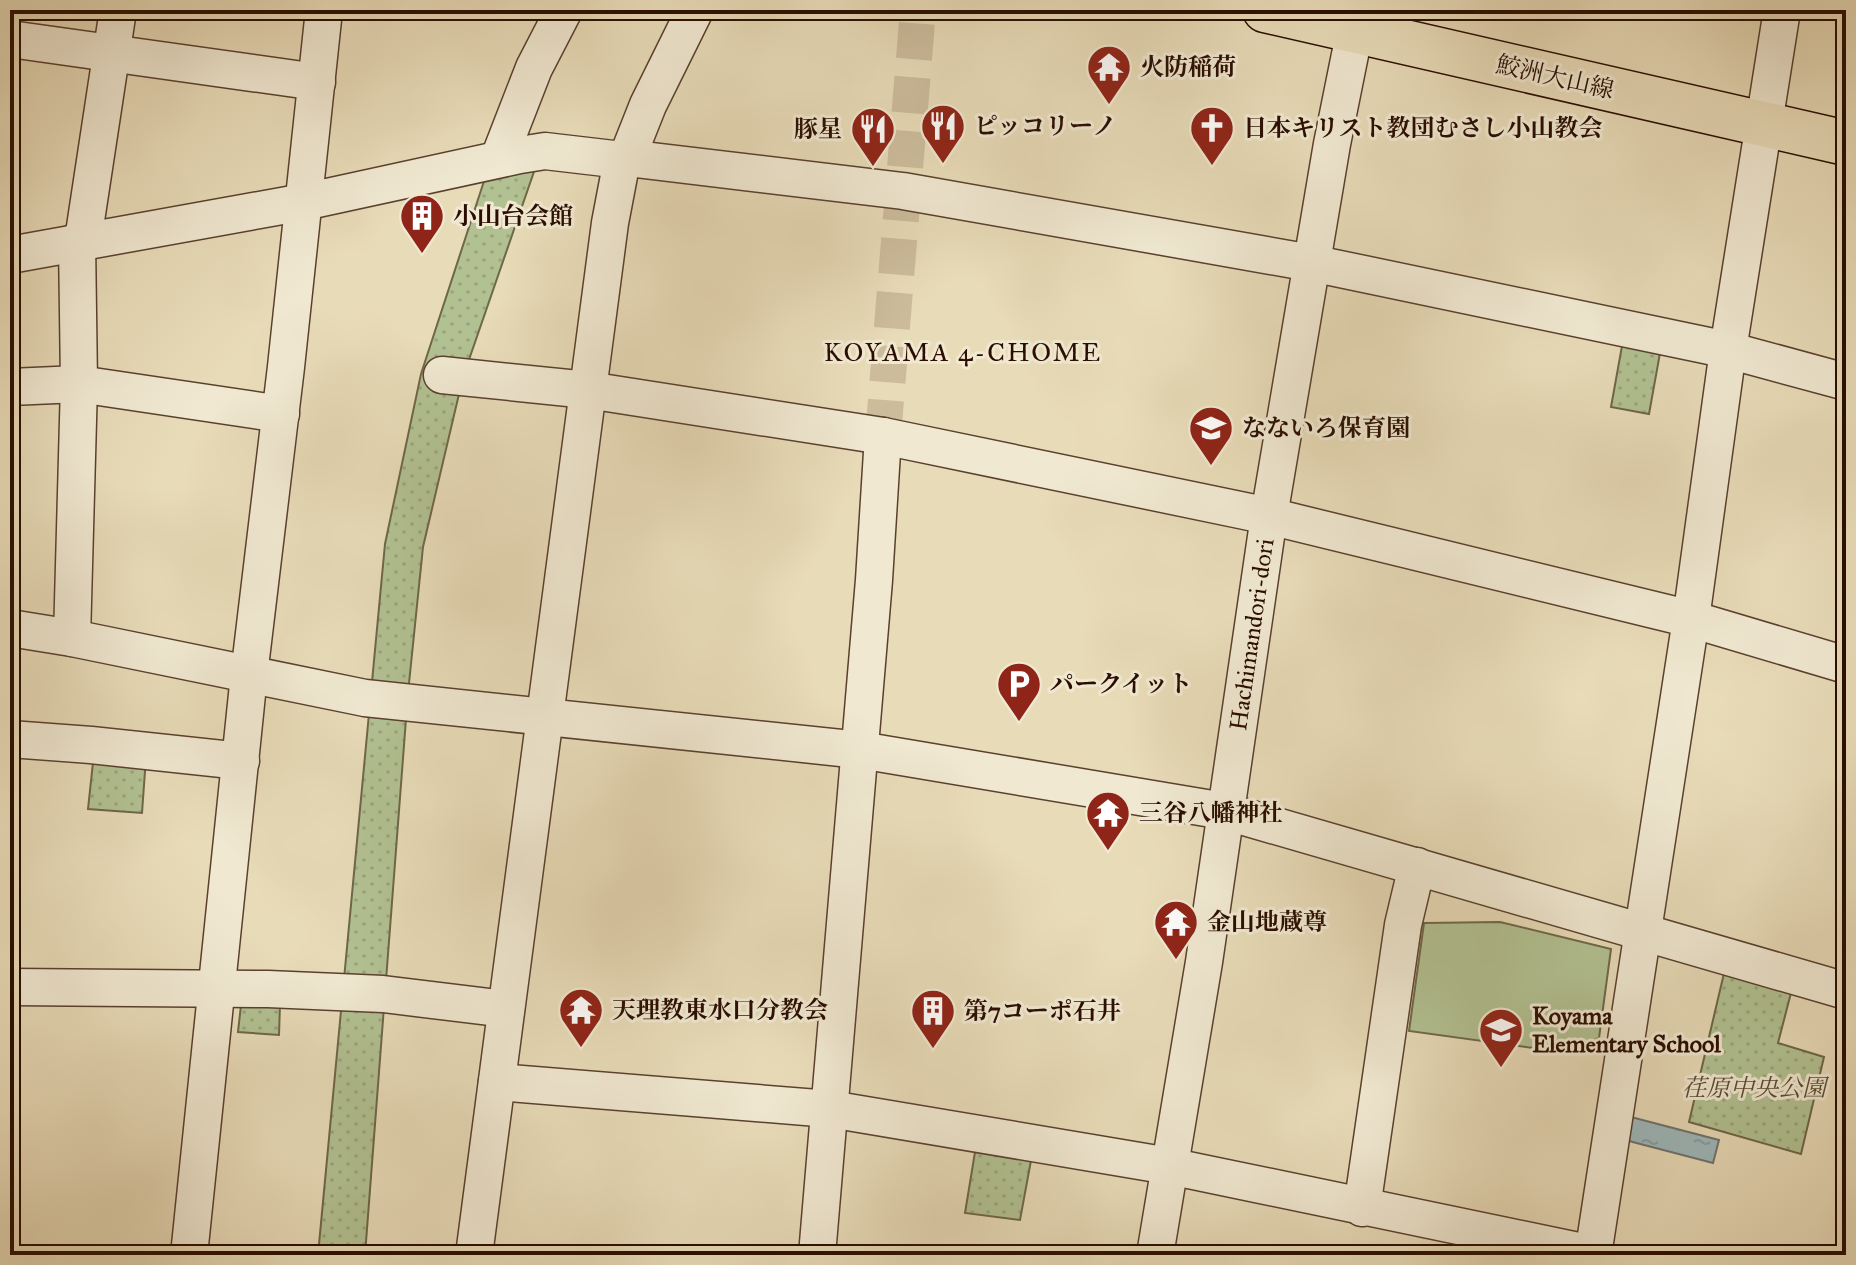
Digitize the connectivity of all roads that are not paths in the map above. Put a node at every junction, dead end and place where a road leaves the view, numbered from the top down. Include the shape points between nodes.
1 (118, 10) edge
2 (324, 10) edge
3 (564, 10) edge
4 (695, 10) edge
5 (1265, 10) edge
6 (1782, 10) edge
7 (1351, 16) edge
8 (10, 39) edge
9 (113, 52) junction
10 (317, 82) junction
11 (1764, 117) junction
12 (1846, 127) edge
13 (1846, 143) edge
14 (499, 158) junction
15 (624, 159) junction
16 (304, 202) junction
17 (80, 241) junction
18 (10, 255) edge
19 (1311, 263) junction
20 (1728, 350) junction
21 (442, 375) dead end
22 (1846, 382) edge
23 (79, 384) junction
24 (10, 387) edge
25 (588, 390) junction
26 (281, 414) junction
27 (883, 436) junction
28 (1269, 516) junction
29 (1691, 619) junction
30 (10, 628) edge
31 (72, 638) junction
32 (1846, 665) edge
33 (249, 675) junction
34 (545, 716) junction
35 (10, 739) edge
36 (860, 750) junction
37 (241, 761) junction
38 (1224, 811) junction
39 (1417, 866) junction
40 (1641, 931) junction
41 (10, 987) edge
42 (218, 990) junction
43 (1846, 991) edge
44 (506, 1009) junction
45 (497, 1082) junction
46 (830, 1109) junction
47 (1169, 1166) junction
48 (1362, 1208) junction
49 (189, 1255) edge
50 (474, 1255) edge
51 (817, 1255) edge
52 (1155, 1255) edge
53 (1595, 1255) edge

1 - 9 street
2 - 10 street
3 - 14 street via 534,68
4 - 15 street
5 - 7 main road, 鮫洲大山線
6 - 11 street
7 - 11 main road, 鮫洲大山線
7 - 19 street, Hachimandori-dori
8 - 9 street
9 - 10 street
9 - 17 street
10 - 16 street
11 - 12 main road, 鮫洲大山線
11 - 13 main road, 鮫洲大山線
11 - 20 street
14 - 15 street via 545,151
14 - 16 street
15 - 19 street via 903,191
15 - 25 street
16 - 17 street
16 - 26 street
17 - 18 street
17 - 23 street
19 - 20 street
19 - 28 street, Hachimandori-dori
20 - 22 street
20 - 29 street
21 - 25 street
23 - 24 street
23 - 26 street
23 - 31 street
25 - 27 street
25 - 34 street
26 - 33 street
27 - 28 street
27 - 36 street
28 - 29 street
28 - 38 street, Hachimandori-dori
29 - 32 street
29 - 40 street
30 - 31 street
31 - 33 street
33 - 34 street via 365,698
33 - 37 street
34 - 36 street
34 - 44 street
35 - 37 street
36 - 38 street
36 - 46 street
37 - 42 street
38 - 39 street
38 - 47 street, Hachimandori-dori
39 - 40 street
39 - 48 street via 1403,925
40 - 43 street
40 - 53 street
41 - 42 street
42 - 44 street via 383,994
42 - 49 street
44 - 45 street
45 - 46 street
45 - 50 street
46 - 47 street
46 - 51 street
47 - 48 street
47 - 52 street, Hachimandori-dori
48 - 53 street

